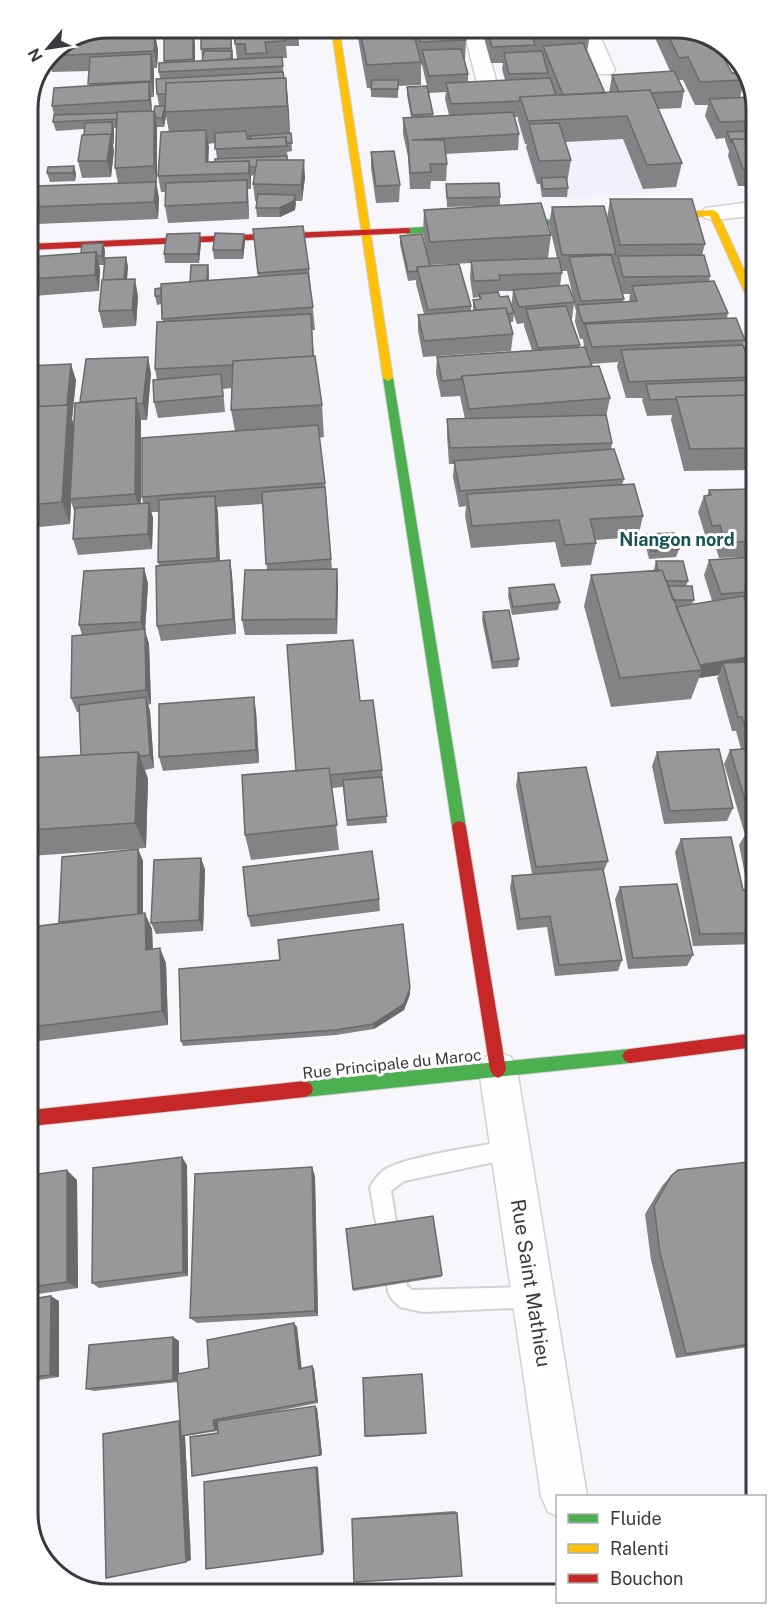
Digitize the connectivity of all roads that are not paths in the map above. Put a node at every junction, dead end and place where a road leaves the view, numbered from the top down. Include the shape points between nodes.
1 (337, 38) edge
2 (475, 38) edge
3 (592, 38) edge
4 (605, 70) dead end
5 (488, 87) edge
6 (746, 210) edge
7 (713, 213) junction
8 (632, 218) edge
9 (608, 219) edge
10 (364, 234) junction
11 (38, 247) edge
12 (746, 285) edge
13 (746, 1041) edge
14 (498, 1070) junction
15 (38, 1117) edge
16 (511, 1150) junction
17 (533, 1297) junction
18 (564, 1495) edge

1 - 10 street
2 - 5 street
3 - 4 street
6 - 7 street
7 - 8 street
7 - 12 street
9 - 10 street
10 - 11 street
10 - 14 street
13 - 14 street, Rue Principale du Maroc
14 - 15 street, Rue Principale du Maroc
14 - 16 street, Rue Saint Mathieu
16 - 17 street, Rue Saint Mathieu
16 - 17 lane via 402,1172 380,1188 398,1291 407,1300
17 - 18 street, Rue Saint Mathieu

